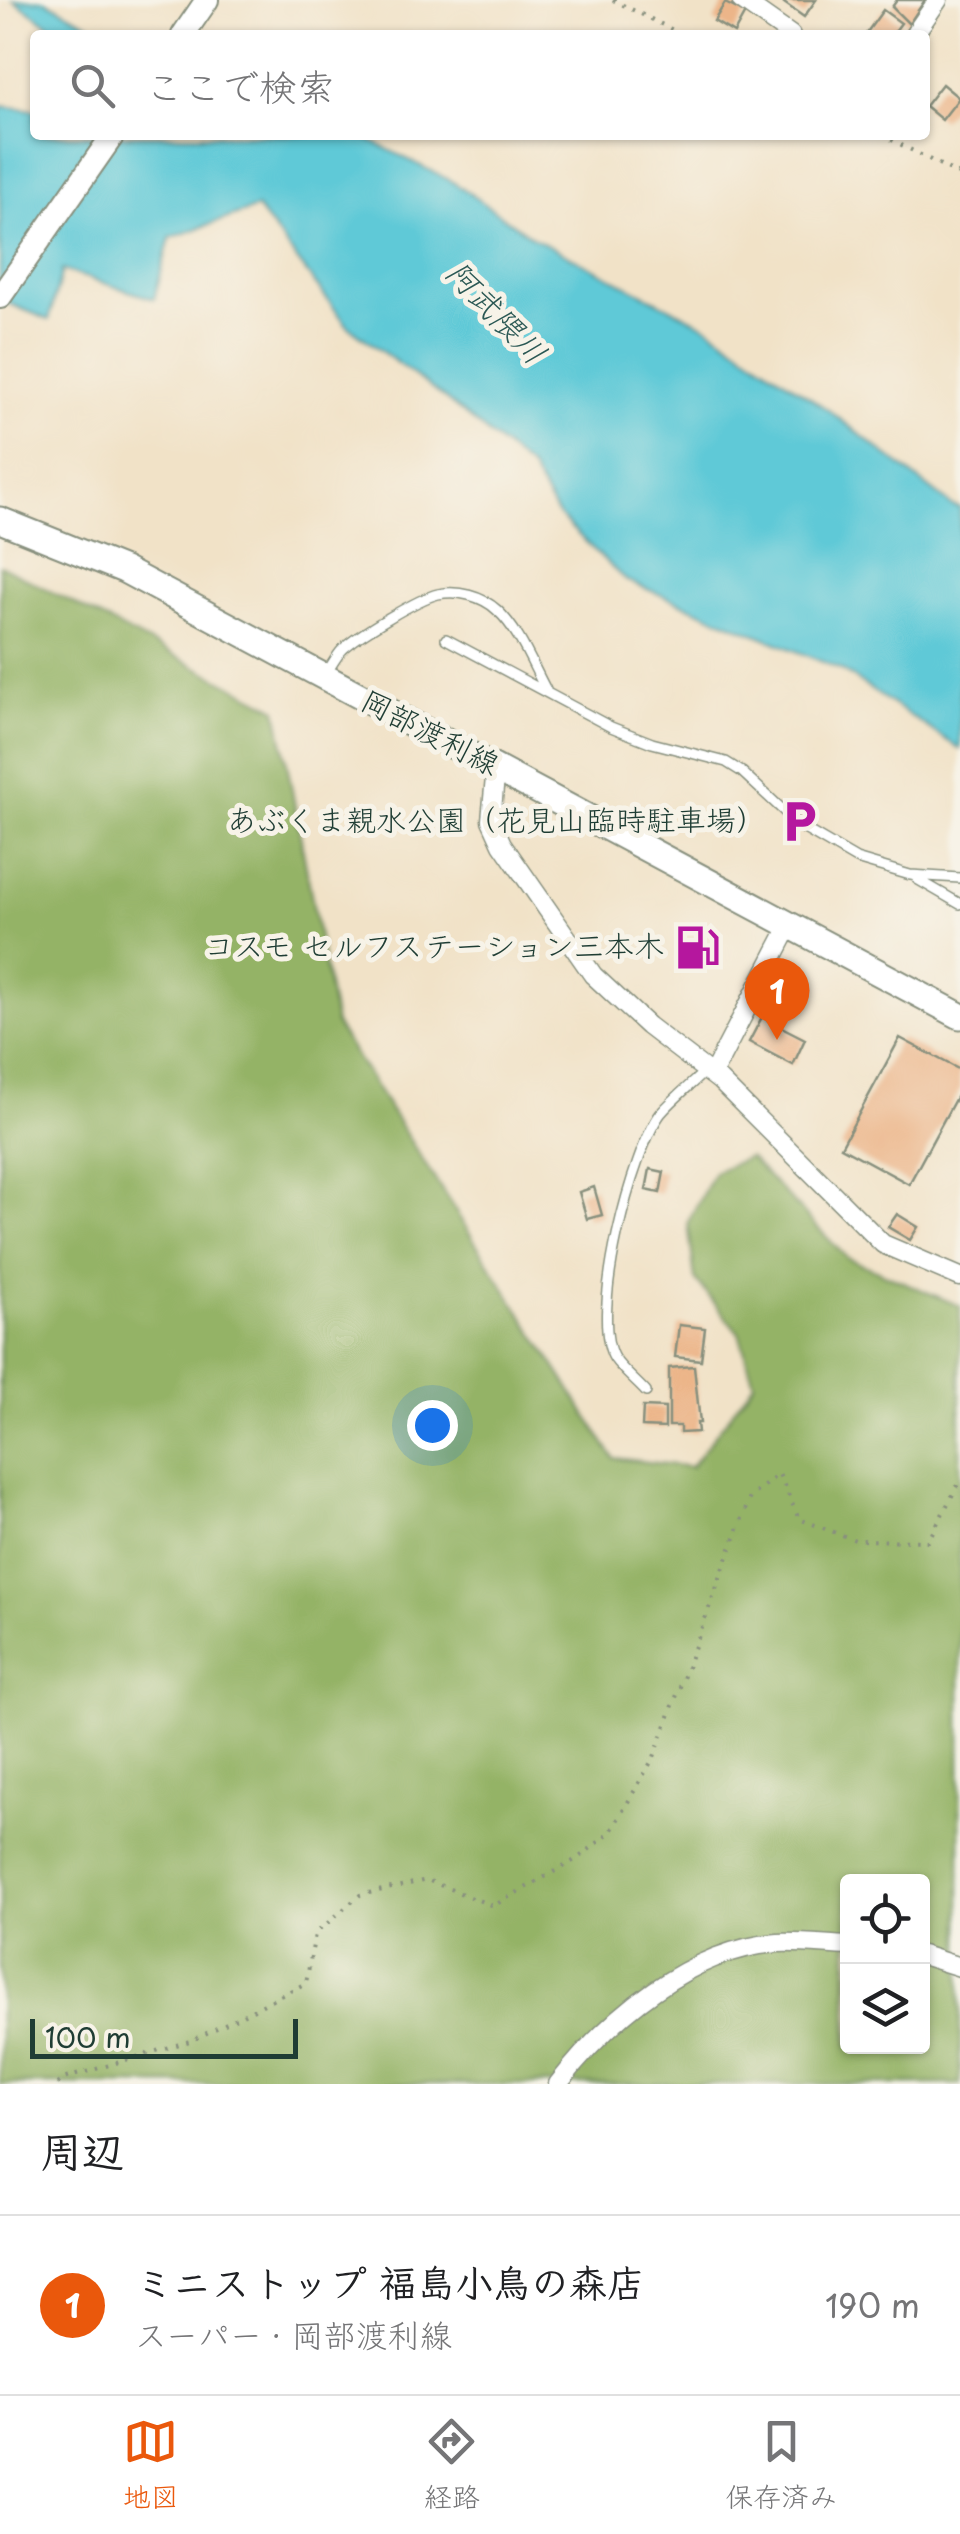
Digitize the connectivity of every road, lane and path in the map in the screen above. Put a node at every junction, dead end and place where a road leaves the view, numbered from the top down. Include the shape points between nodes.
1 (207, 0) edge
2 (613, 0) edge
3 (741, 0) edge
4 (938, 0) edge
5 (186, 30) edge
6 (673, 30) edge
7 (784, 30) edge
8 (917, 30) edge
9 (110, 140) edge
10 (892, 140) edge
11 (960, 174) edge
12 (0, 297) edge
13 (0, 520) edge
14 (446, 639) dead end
15 (324, 678) junction
16 (548, 693) junction
17 (496, 767) junction
18 (910, 875) junction
19 (960, 878) edge
20 (960, 904) edge
21 (790, 925) junction
22 (960, 1016) edge
23 (709, 1073) junction
24 (960, 1277) edge
25 (646, 1392) dead end
26 (960, 1481) edge
27 (840, 1946) edge
28 (930, 1958) edge
29 (960, 1967) edge
30 (57, 2084) edge
31 (558, 2084) edge

1 - 5 street
2 - 6 path
3 - 7 street
4 - 8 street
9 - 12 street
10 - 11 path
13 - 15 main road, 岡部渡利線 via 124,570
14 - 16 lane
15 - 16 lane via 341,650 402,612 437,594 462,594 497,610
15 - 17 main road, 岡部渡利線
16 - 18 lane via 652,743 726,762 835,848
17 - 21 main road, 岡部渡利線
17 - 23 street via 491,820 544,906 593,975
18 - 19 lane
18 - 20 lane
21 - 22 main road, 岡部渡利線
21 - 23 street
23 - 24 street via 883,1244
23 - 25 lane via 662,1112 649,1133 607,1289 605,1328 614,1357
26 - 30 path via 928,1542 854,1540 799,1519 779,1474 750,1497 654,1757 610,1834 492,1906 426,1880 360,1895 315,1934 306,1983 193,2040
27 - 31 street via 778,1943 689,1968 606,2033
28 - 29 street

